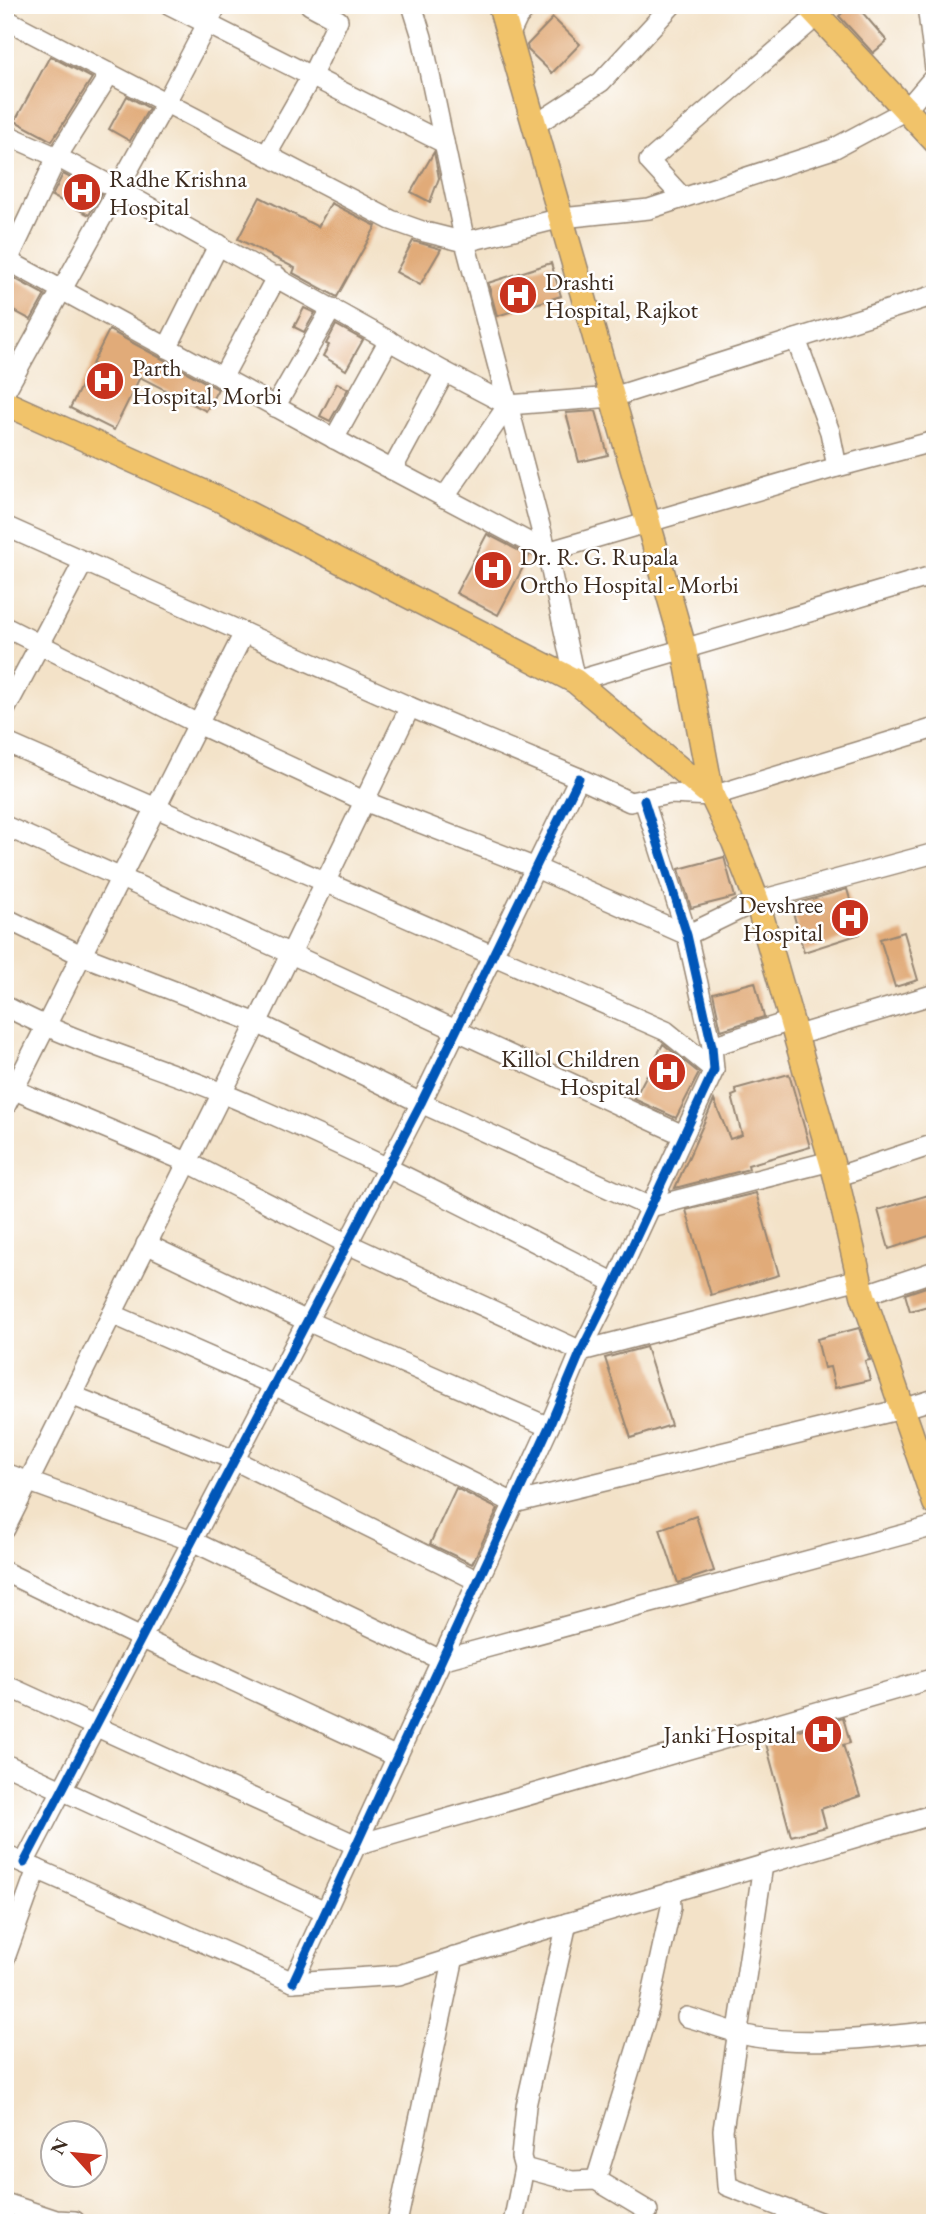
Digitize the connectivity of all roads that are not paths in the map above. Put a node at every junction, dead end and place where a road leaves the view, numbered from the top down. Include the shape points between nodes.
1 (170, 5) edge
2 (217, 5) edge
3 (310, 5) edge
4 (412, 5) edge
5 (500, 5) edge
6 (530, 5) edge
7 (672, 5) edge
8 (927, 5) edge
9 (812, 10) edge
10 (5, 19) edge
11 (208, 24) junction
12 (509, 36) junction
13 (935, 69) edge
14 (110, 73) junction
15 (310, 76) junction
16 (935, 76) edge
17 (166, 102) junction
18 (906, 110) junction
19 (535, 125) junction
20 (5, 134) edge
21 (935, 141) edge
22 (444, 144) junction
23 (267, 154) junction
24 (57, 157) junction
25 (117, 189) junction
26 (683, 198) junction
27 (562, 218) junction
28 (465, 242) junction
29 (219, 244) junction
30 (6, 262) edge
31 (277, 276) junction
32 (61, 290) junction
33 (935, 295) edge
34 (332, 308) junction
35 (796, 339) junction
36 (389, 340) junction
37 (167, 348) junction
38 (445, 372) junction
39 (222, 378) junction
40 (5, 392) edge
41 (612, 397) junction
42 (5, 403) edge
43 (508, 405) junction
44 (275, 407) junction
45 (334, 439) junction
46 (935, 441) edge
47 (837, 467) junction
48 (392, 470) junction
49 (444, 498) junction
50 (649, 523) junction
51 (5, 526) edge
52 (547, 552) junction
53 (84, 561) junction
54 (935, 575) edge
55 (5, 627) edge
56 (244, 633) junction
57 (40, 643) junction
58 (684, 648) junction
59 (575, 681) junction
60 (410, 707) junction
61 (5, 710) edge
62 (198, 724) junction
63 (935, 728) edge
64 (5, 742) edge
65 (579, 778) junction
66 (712, 796) junction
67 (364, 800) junction
68 (644, 800) junction
69 (155, 808) junction
70 (5, 826) edge
71 (935, 853) edge
72 (536, 868) junction
73 (120, 877) junction
74 (325, 882) junction
75 (757, 901) junction
76 (5, 918) edge
77 (687, 935) junction
78 (290, 954) junction
79 (81, 955) junction
80 (493, 955) junction
81 (935, 994) edge
82 (5, 1006) edge
83 (257, 1023) junction
84 (45, 1027) junction
85 (792, 1029) junction
86 (456, 1031) junction
87 (712, 1046) junction
88 (714, 1070) junction
89 (222, 1093) junction
90 (8, 1094) edge
91 (421, 1103) junction
92 (683, 1135) junction
93 (935, 1144) edge
94 (187, 1162) junction
95 (388, 1167) junction
96 (833, 1169) junction
97 (650, 1207) junction
98 (146, 1244) junction
99 (348, 1244) junction
100 (935, 1271) edge
101 (615, 1283) junction
102 (861, 1287) junction
103 (112, 1314) junction
104 (307, 1321) junction
105 (581, 1351) junction
106 (274, 1385) junction
107 (71, 1395) junction
108 (935, 1399) edge
109 (902, 1409) junction
110 (549, 1427) junction
111 (234, 1460) junction
112 (5, 1473) edge
113 (29, 1482) junction
114 (514, 1503) junction
115 (935, 1503) edge
116 (935, 1526) edge
117 (5, 1529) edge
118 (192, 1541) junction
119 (5, 1572) edge
120 (478, 1581) junction
121 (141, 1638) junction
122 (441, 1660) junction
123 (935, 1678) edge
124 (5, 1685) edge
125 (95, 1726) junction
126 (397, 1757) junction
127 (5, 1764) edge
128 (62, 1790) junction
129 (935, 1814) edge
130 (356, 1845) junction
131 (5, 1855) edge
132 (763, 1865) junction
133 (31, 1866) junction
134 (670, 1892) junction
135 (325, 1911) junction
136 (567, 1923) junction
137 (454, 1957) junction
138 (5, 1958) edge
139 (293, 1982) junction
140 (687, 2017) dead end
141 (736, 2031) junction
142 (935, 2031) edge
143 (524, 2168) junction
144 (596, 2180) junction
145 (5, 2203) edge
146 (648, 2211) dead end
147 (75, 2221) dead end
148 (397, 2223) edge
149 (513, 2223) edge
150 (822, 2223) edge

1 - 11 street
2 - 11 street
3 - 15 street via 338,20
4 - 22 street
5 - 12 main road
6 - 12 street
7 - 19 street via 601,82
8 - 13 street
9 - 18 main road
9 - 26 street via 649,160
10 - 14 street
11 - 15 street
11 - 17 street
12 - 19 main road
14 - 17 street
14 - 24 street
15 - 22 street
15 - 23 street
16 - 18 street
17 - 23 street
17 - 25 street
18 - 21 main road
18 - 26 street via 833,149
19 - 27 main road
20 - 24 street
22 - 28 street
23 - 28 street via 391,220
24 - 25 street
24 - 30 street
25 - 29 street
25 - 32 street
26 - 27 street via 649,209
27 - 28 street
27 - 41 main road
28 - 43 street
29 - 31 street
29 - 37 street
30 - 32 street
31 - 34 street
31 - 39 street
32 - 37 street
32 - 40 street
33 - 35 street
34 - 36 street
34 - 44 street
35 - 41 street
35 - 47 street via 830,432
36 - 38 street
36 - 45 street
37 - 39 street
38 - 43 street
38 - 48 street
39 - 44 street
41 - 43 street
41 - 50 main road
42 - 59 main road via 221,500
43 - 49 street
43 - 52 street
44 - 45 street
45 - 48 street
46 - 47 street
47 - 50 street
48 - 49 street
49 - 52 street
50 - 52 street
50 - 58 main road
51 - 53 street
52 - 59 street
53 - 56 street
53 - 57 street
54 - 58 street
55 - 57 street
56 - 60 street
56 - 62 street
57 - 61 street
57 - 62 street
58 - 59 street
58 - 66 main road
59 - 66 main road
60 - 65 street
60 - 67 street
62 - 67 street
62 - 69 street
63 - 66 street
64 - 69 street
65 - 68 street via 630,803
65 - 72 street
66 - 68 street via 670,794
66 - 75 main road
67 - 72 street
67 - 74 street
68 - 77 street
69 - 73 street
69 - 74 street
70 - 73 street
71 - 75 street
72 - 77 street
72 - 80 street
73 - 78 street
73 - 79 street
74 - 78 street
74 - 80 street
75 - 77 street
75 - 85 main road
76 - 79 street
77 - 87 street
78 - 83 street
78 - 86 street
79 - 83 street
79 - 84 street
80 - 86 street
80 - 88 street via 666,1031
81 - 85 street
82 - 84 street
83 - 89 street
83 - 91 street
84 - 89 street
84 - 90 street
85 - 87 street
85 - 96 main road
86 - 91 street
86 - 92 street
87 - 88 street
88 - 92 street
89 - 94 street
89 - 95 street
90 - 94 street
91 - 95 street
91 - 97 street
92 - 97 street
93 - 96 street
94 - 98 street
94 - 99 street
95 - 99 street
95 - 101 street
96 - 97 street
96 - 102 main road
97 - 101 street
98 - 103 street
98 - 104 street
99 - 104 street
99 - 105 street
100 - 102 street
101 - 105 street
102 - 105 street
102 - 109 main road
103 - 106 street
103 - 107 street
104 - 106 street
104 - 110 street
105 - 110 street
106 - 111 street
106 - 114 street
107 - 111 street
107 - 113 street
108 - 109 street
109 - 114 street
109 - 115 main road
110 - 114 street
111 - 118 street
111 - 120 street
112 - 113 street
113 - 117 street
113 - 118 street
114 - 120 street
116 - 122 street
118 - 121 street
118 - 122 street
119 - 121 street
120 - 122 street
121 - 125 street
121 - 126 street
122 - 126 street
123 - 130 street
124 - 125 street
125 - 128 street
125 - 130 street
126 - 130 street
127 - 128 street
128 - 133 street
128 - 135 street
129 - 132 street
130 - 135 street
131 - 133 street
132 - 134 street
132 - 141 street
133 - 138 street
133 - 139 street
134 - 136 street
134 - 144 street via 671,1907 649,2008
135 - 139 street
136 - 137 street
136 - 143 street via 526,2106
137 - 139 street via 399,1975
137 - 148 street
140 - 141 street
141 - 142 street via 755,2037 817,2040
141 - 150 street via 723,2130 727,2186
143 - 144 street via 572,2181
143 - 149 street
144 - 146 street
145 - 147 street via 56,2220

